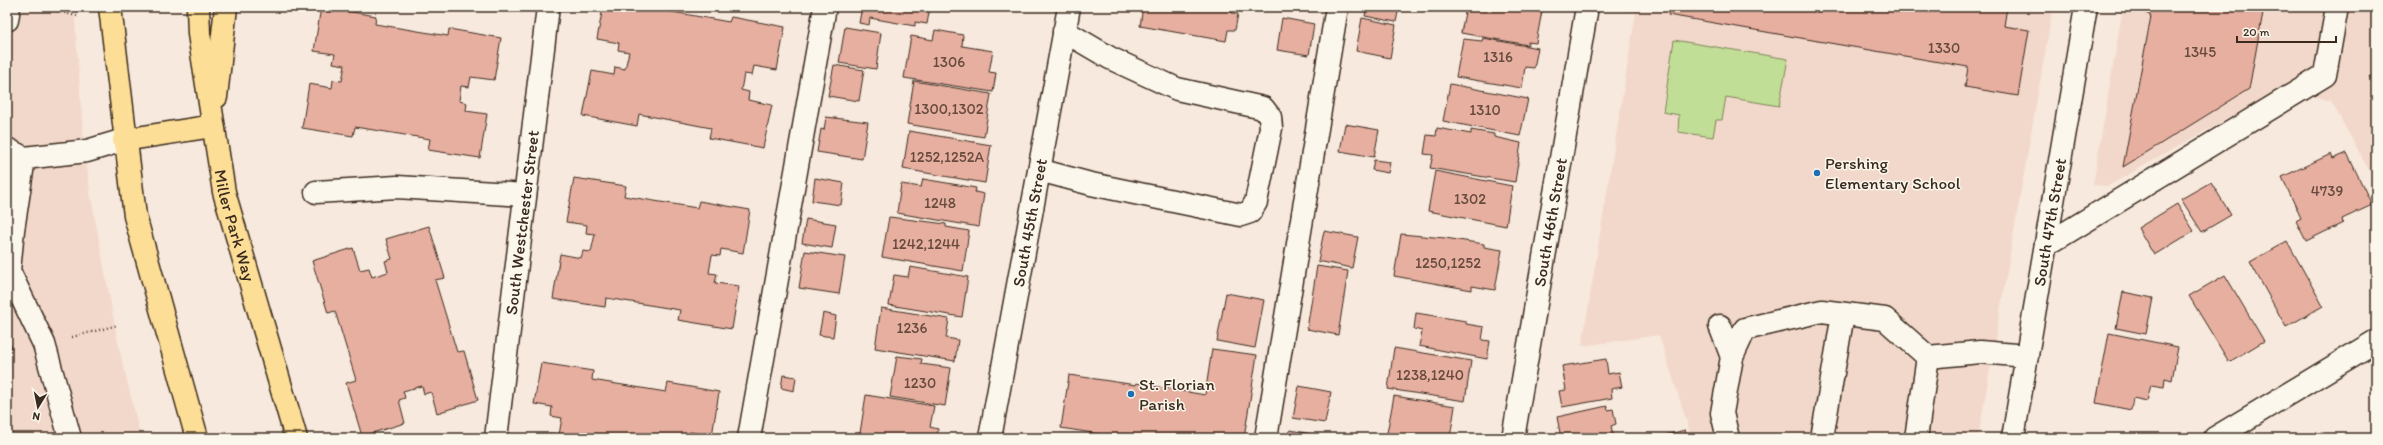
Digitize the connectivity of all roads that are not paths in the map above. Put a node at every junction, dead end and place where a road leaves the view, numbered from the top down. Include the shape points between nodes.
1 (9, 7) edge
2 (110, 7) edge
3 (198, 7) edge
4 (226, 7) edge
5 (548, 7) edge
6 (825, 7) edge
7 (1069, 7) edge
8 (1336, 7) edge
9 (1587, 7) edge
10 (2086, 7) edge
11 (2337, 7) edge
12 (7, 20) edge
13 (1064, 31) junction
14 (213, 126) junction
15 (124, 140) junction
16 (16, 154) edge
17 (1039, 170) junction
18 (316, 192) dead end
19 (525, 195) junction
20 (10, 229) edge
21 (2046, 244) junction
22 (8, 274) edge
23 (1843, 314) junction
24 (1720, 326) dead end
25 (2376, 341) edge
26 (2027, 356) junction
27 (1732, 357) junction
28 (1928, 357) junction
29 (70, 438) edge
30 (197, 438) edge
31 (296, 438) edge
32 (496, 438) edge
33 (749, 438) edge
34 (990, 438) edge
35 (1266, 438) edge
36 (1513, 438) edge
37 (1728, 438) edge
38 (1822, 438) edge
39 (1916, 438) edge
40 (2013, 438) edge
41 (2215, 438) edge

1 - 12 street
2 - 15 main road
3 - 14 main road, Miller Park Way via 199,34
4 - 14 main road
5 - 19 street, South Westchester Street
6 - 33 street
7 - 13 street, South 45th Street
8 - 35 street
9 - 36 street, South 46th Street
10 - 21 street, South 47th Street
11 - 21 street via 2325,74
13 - 17 street, South 45th Street
13 - 17 street via 1110,58 1177,89 1263,108 1270,117 1270,128 1256,202 1250,212 1241,215 1091,184
14 - 15 main road
14 - 31 main road, Miller Park Way via 224,192
15 - 16 street via 87,151
15 - 30 main road via 134,216
16 - 20 street
17 - 34 street, South 45th Street
18 - 19 street via 397,187
19 - 32 street, South Westchester Street
20 - 22 street
21 - 26 street, South 47th Street
22 - 29 street via 44,344
23 - 27 street via 1822,311 1745,329
23 - 28 street via 1885,319
23 - 38 street
24 - 27 street
25 - 41 street
26 - 28 street via 1980,352
26 - 40 street, South 47th Street
27 - 37 street via 1722,413
28 - 39 street

